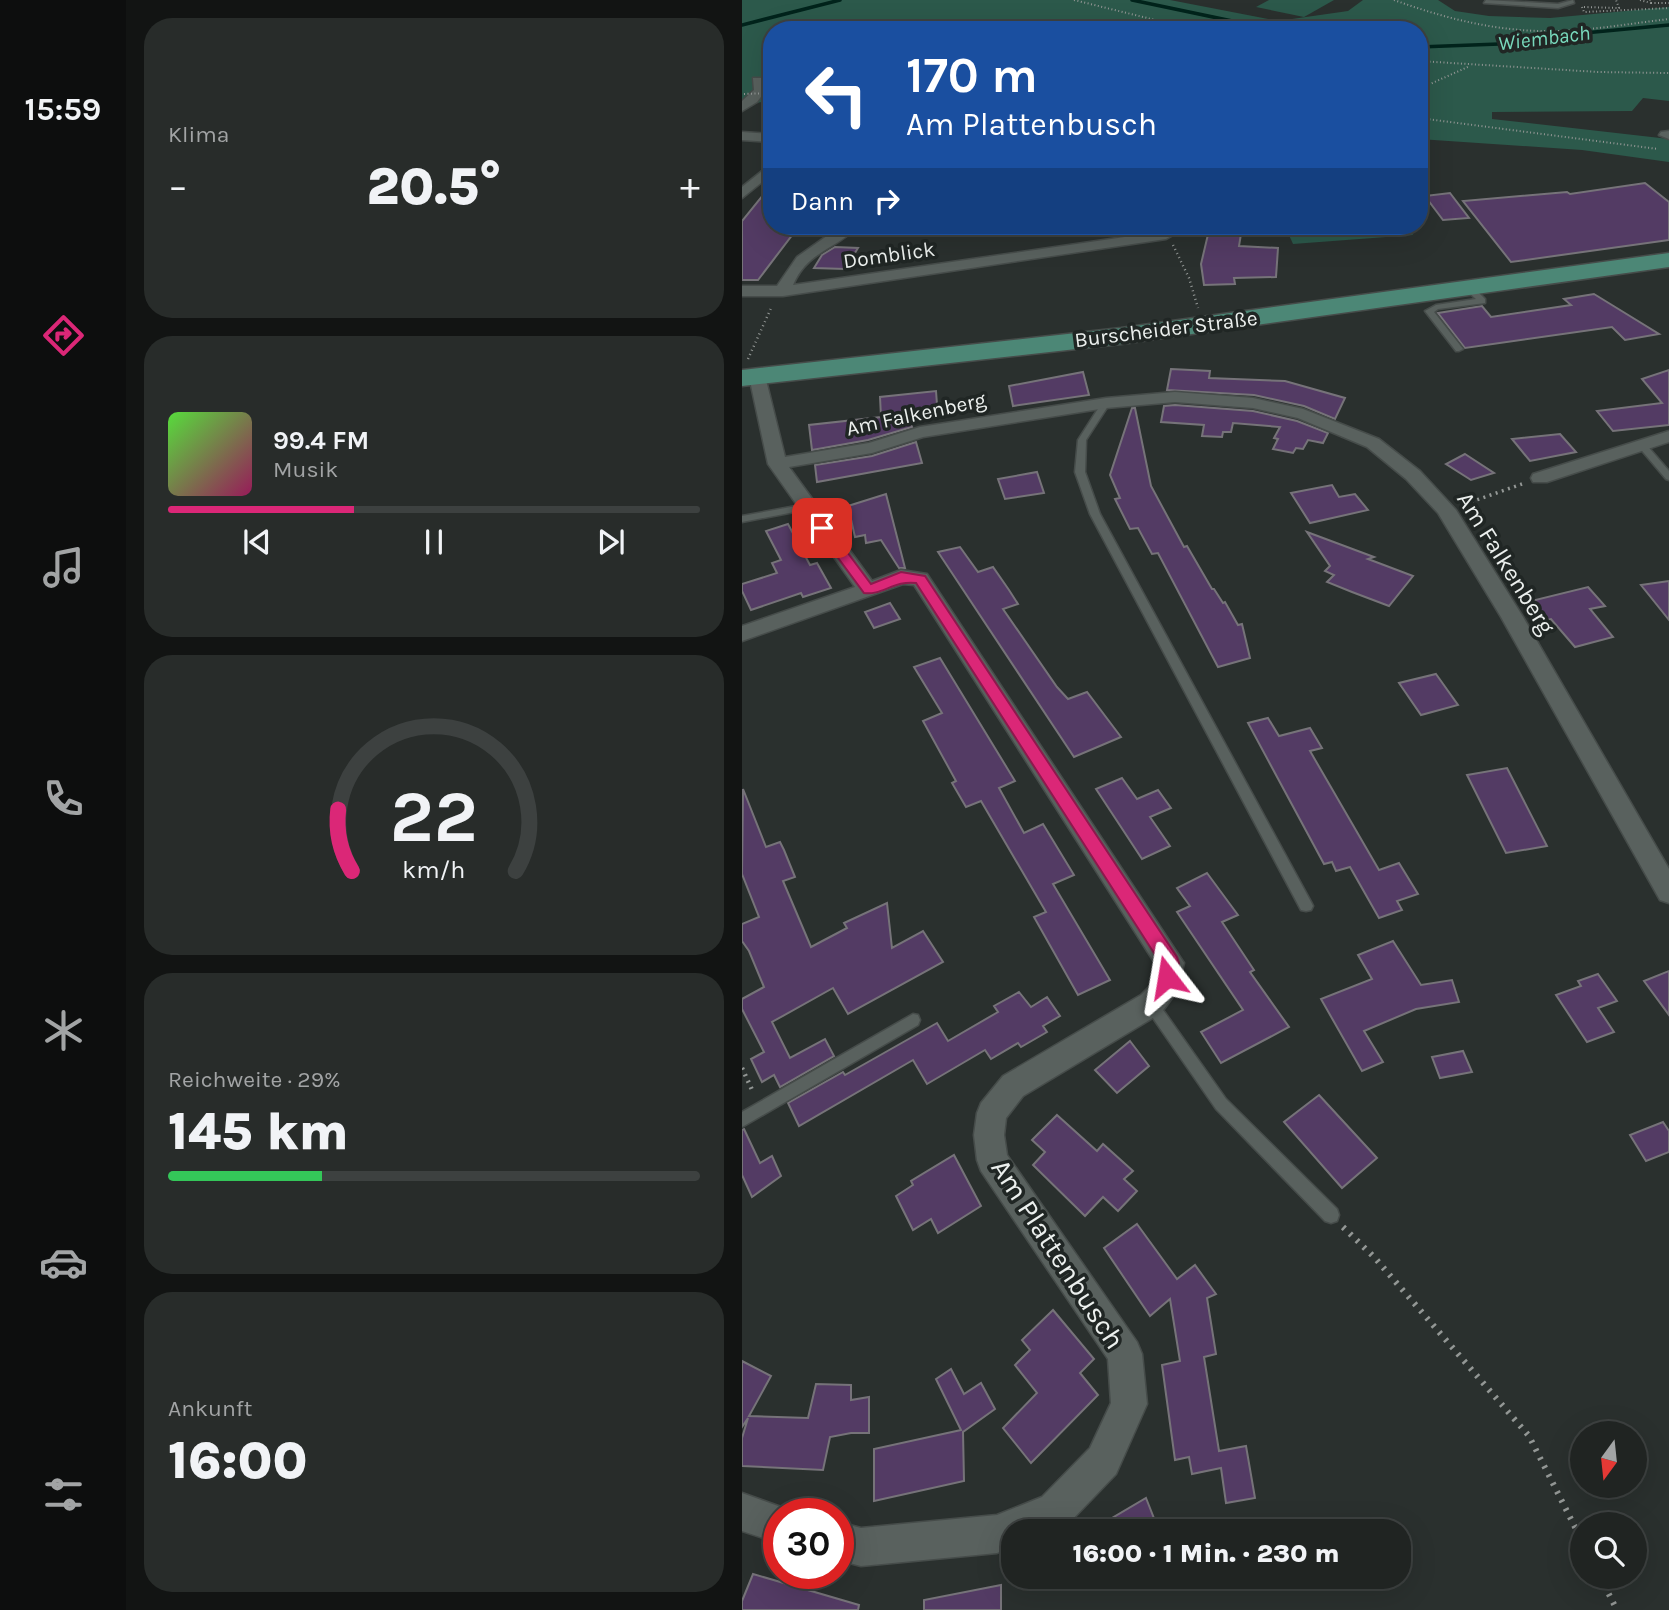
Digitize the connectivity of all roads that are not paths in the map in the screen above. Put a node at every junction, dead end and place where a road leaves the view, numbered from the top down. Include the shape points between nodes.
1 (1570, 0) edge
2 (1486, 2) dead end
3 (763, 83) edge
4 (742, 107) edge
5 (742, 136) edge
6 (763, 137) edge
7 (763, 175) edge
8 (742, 194) edge
9 (836, 235) edge
10 (1166, 235) road end
11 (1669, 260) edge
12 (1469, 288) junction
13 (742, 291) edge
14 (783, 291) junction
15 (1459, 349) dead end
16 (750, 377) edge
17 (1106, 403) junction
18 (1669, 436) edge
19 (1641, 444) junction
20 (777, 464) junction
21 (1669, 477) edge
22 (1540, 478) road end
23 (807, 508) junction
24 (742, 519) edge
25 (868, 590) junction
26 (742, 634) edge
27 (1669, 892) edge
28 (1306, 906) dead end
29 (1151, 1004) junction
30 (913, 1020) dead end
31 (742, 1120) edge
32 (1331, 1215) road end
33 (742, 1512) edge
34 (763, 1519) edge
35 (854, 1546) edge

1 - 2 lane via 1558,6
3 - 4 street via 752,78 760,90
5 - 6 street
7 - 8 street
9 - 14 street, Domblick via 797,263
10 - 14 street, Domblick
11 - 12 main road, Burscheider Straße
12 - 15 lane via 1482,302 1429,311
12 - 16 main road, Burscheider Straße via 1121,337
13 - 14 street, Domblick
16 - 20 street
17 - 20 street, Am Falkenberg via 919,432 872,448
17 - 27 street, Am Falkenberg via 1175,397 1253,403 1303,414 1373,443 1413,475 1446,510 1512,617
17 - 28 lane via 1082,440 1080,472 1095,514
18 - 19 street
19 - 21 lane
19 - 22 street
20 - 23 street
23 - 24 lane
23 - 25 street
25 - 26 street
25 - 29 street via 901,577 920,579 1170,963 1163,991
29 - 32 lane via 1221,1104
29 - 35 street, Am Plattenbusch via 1013,1086 992,1113 989,1135 992,1160 1125,1354 1129,1404 1103,1461 1055,1511 997,1534
30 - 31 lane
33 - 34 street

